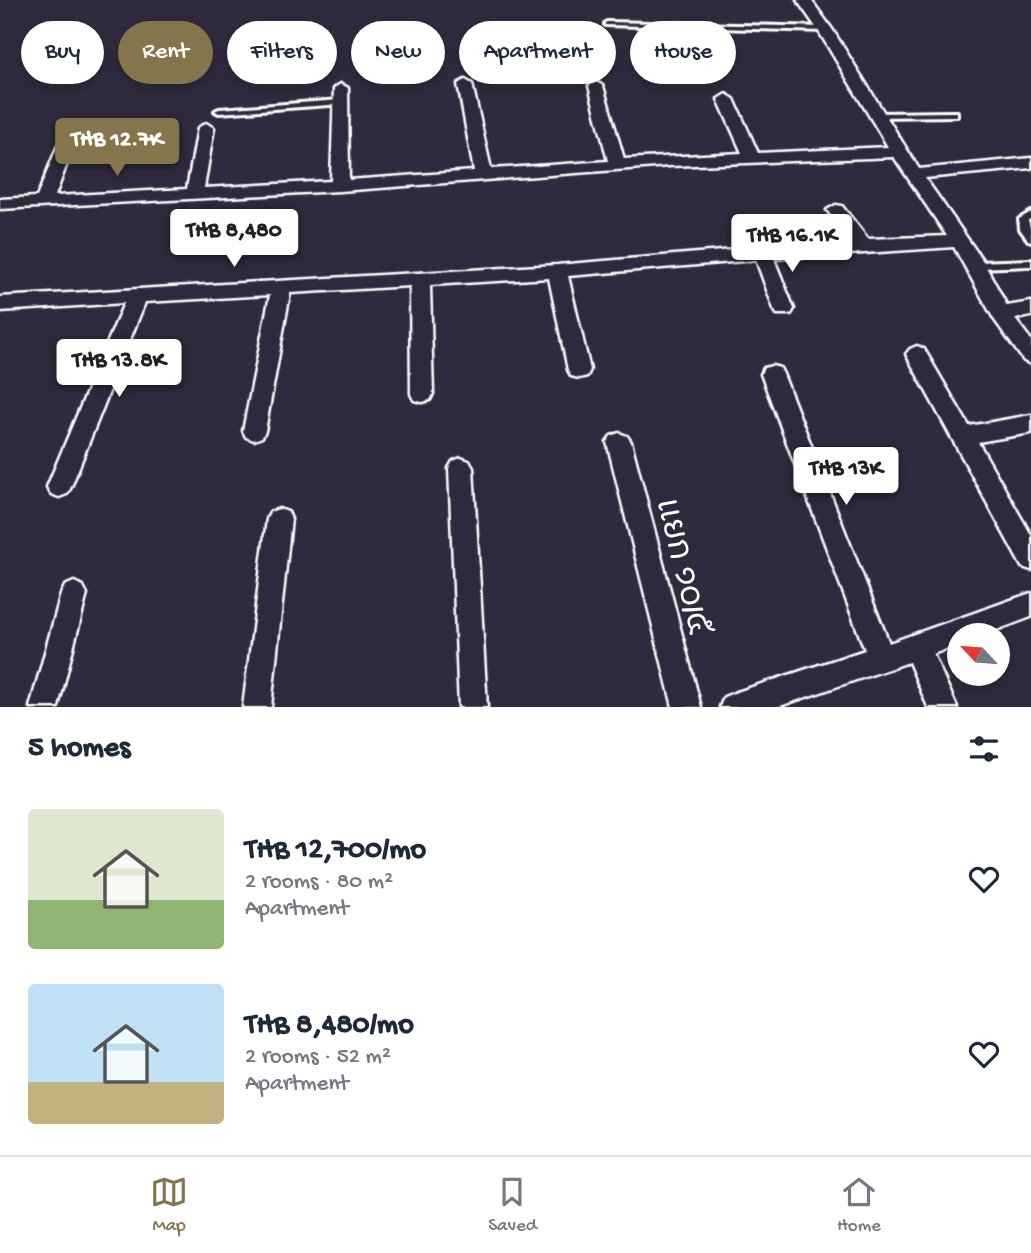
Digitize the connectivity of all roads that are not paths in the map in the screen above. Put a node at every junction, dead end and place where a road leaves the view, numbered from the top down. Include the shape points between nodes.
1 (804, 0) edge
2 (616, 24) edge
3 (825, 29) junction
4 (465, 84) dead end
5 (596, 86) dead end
6 (340, 95) joint
7 (726, 99) dead end
8 (219, 111) dead end
9 (954, 114) dead end
10 (876, 115) junction
11 (206, 128) dead end
12 (71, 131) dead end
13 (899, 152) junction
14 (752, 157) junction
15 (1031, 163) edge
16 (618, 165) junction
17 (916, 174) junction
18 (484, 176) junction
19 (340, 186) junction
20 (195, 192) junction
21 (44, 202) junction
22 (0, 204) edge
23 (836, 210) dead end
24 (1031, 215) edge
25 (1031, 238) edge
26 (958, 241) junction
27 (863, 245) junction
28 (763, 253) junction
29 (1031, 263) edge
30 (976, 265) junction
31 (557, 271) junction
32 (420, 279) junction
33 (281, 287) junction
34 (138, 294) junction
35 (0, 304) edge
36 (784, 309) dead end
37 (1031, 309) edge
38 (1001, 314) junction
39 (918, 354) dead end
40 (1031, 356) edge
41 (579, 370) dead end
42 (772, 374) dead end
43 (422, 394) dead end
44 (1031, 424) edge
45 (254, 431) dead end
46 (962, 436) junction
47 (619, 442) dead end
48 (461, 468) dead end
49 (60, 487) dead end
50 (279, 519) dead end
51 (1031, 559) edge
52 (74, 594) dead end
53 (1031, 605) edge
54 (916, 647) junction
55 (881, 656) junction
56 (744, 705) edge
57 (44, 707) edge
58 (257, 707) edge
59 (473, 707) edge
60 (687, 707) edge
61 (943, 707) edge

1 - 3 street
2 - 3 lane
3 - 10 street
4 - 18 street
5 - 16 street
6 - 8 lane
6 - 19 street
7 - 14 street
9 - 10 lane
10 - 13 street
11 - 20 street
12 - 21 street
13 - 14 street
13 - 17 street
14 - 16 street
15 - 17 street
16 - 18 street
17 - 26 street
18 - 19 street
19 - 20 street
20 - 21 street
21 - 22 street
23 - 27 street
24 - 25 lane via 1023,219
26 - 27 street
26 - 30 street
27 - 28 street
28 - 31 street
28 - 36 street
29 - 30 lane
30 - 38 street
31 - 32 street
31 - 41 street
32 - 33 street
32 - 43 street
33 - 34 street
33 - 45 street
34 - 35 street
34 - 49 street
37 - 38 street
38 - 40 street
39 - 46 street
42 - 55 street
44 - 46 street
46 - 51 street
47 - 60 street, แยก ๑๐/๕
48 - 59 street
50 - 58 street
52 - 57 street
53 - 54 street
54 - 55 street
54 - 61 street
55 - 56 street

